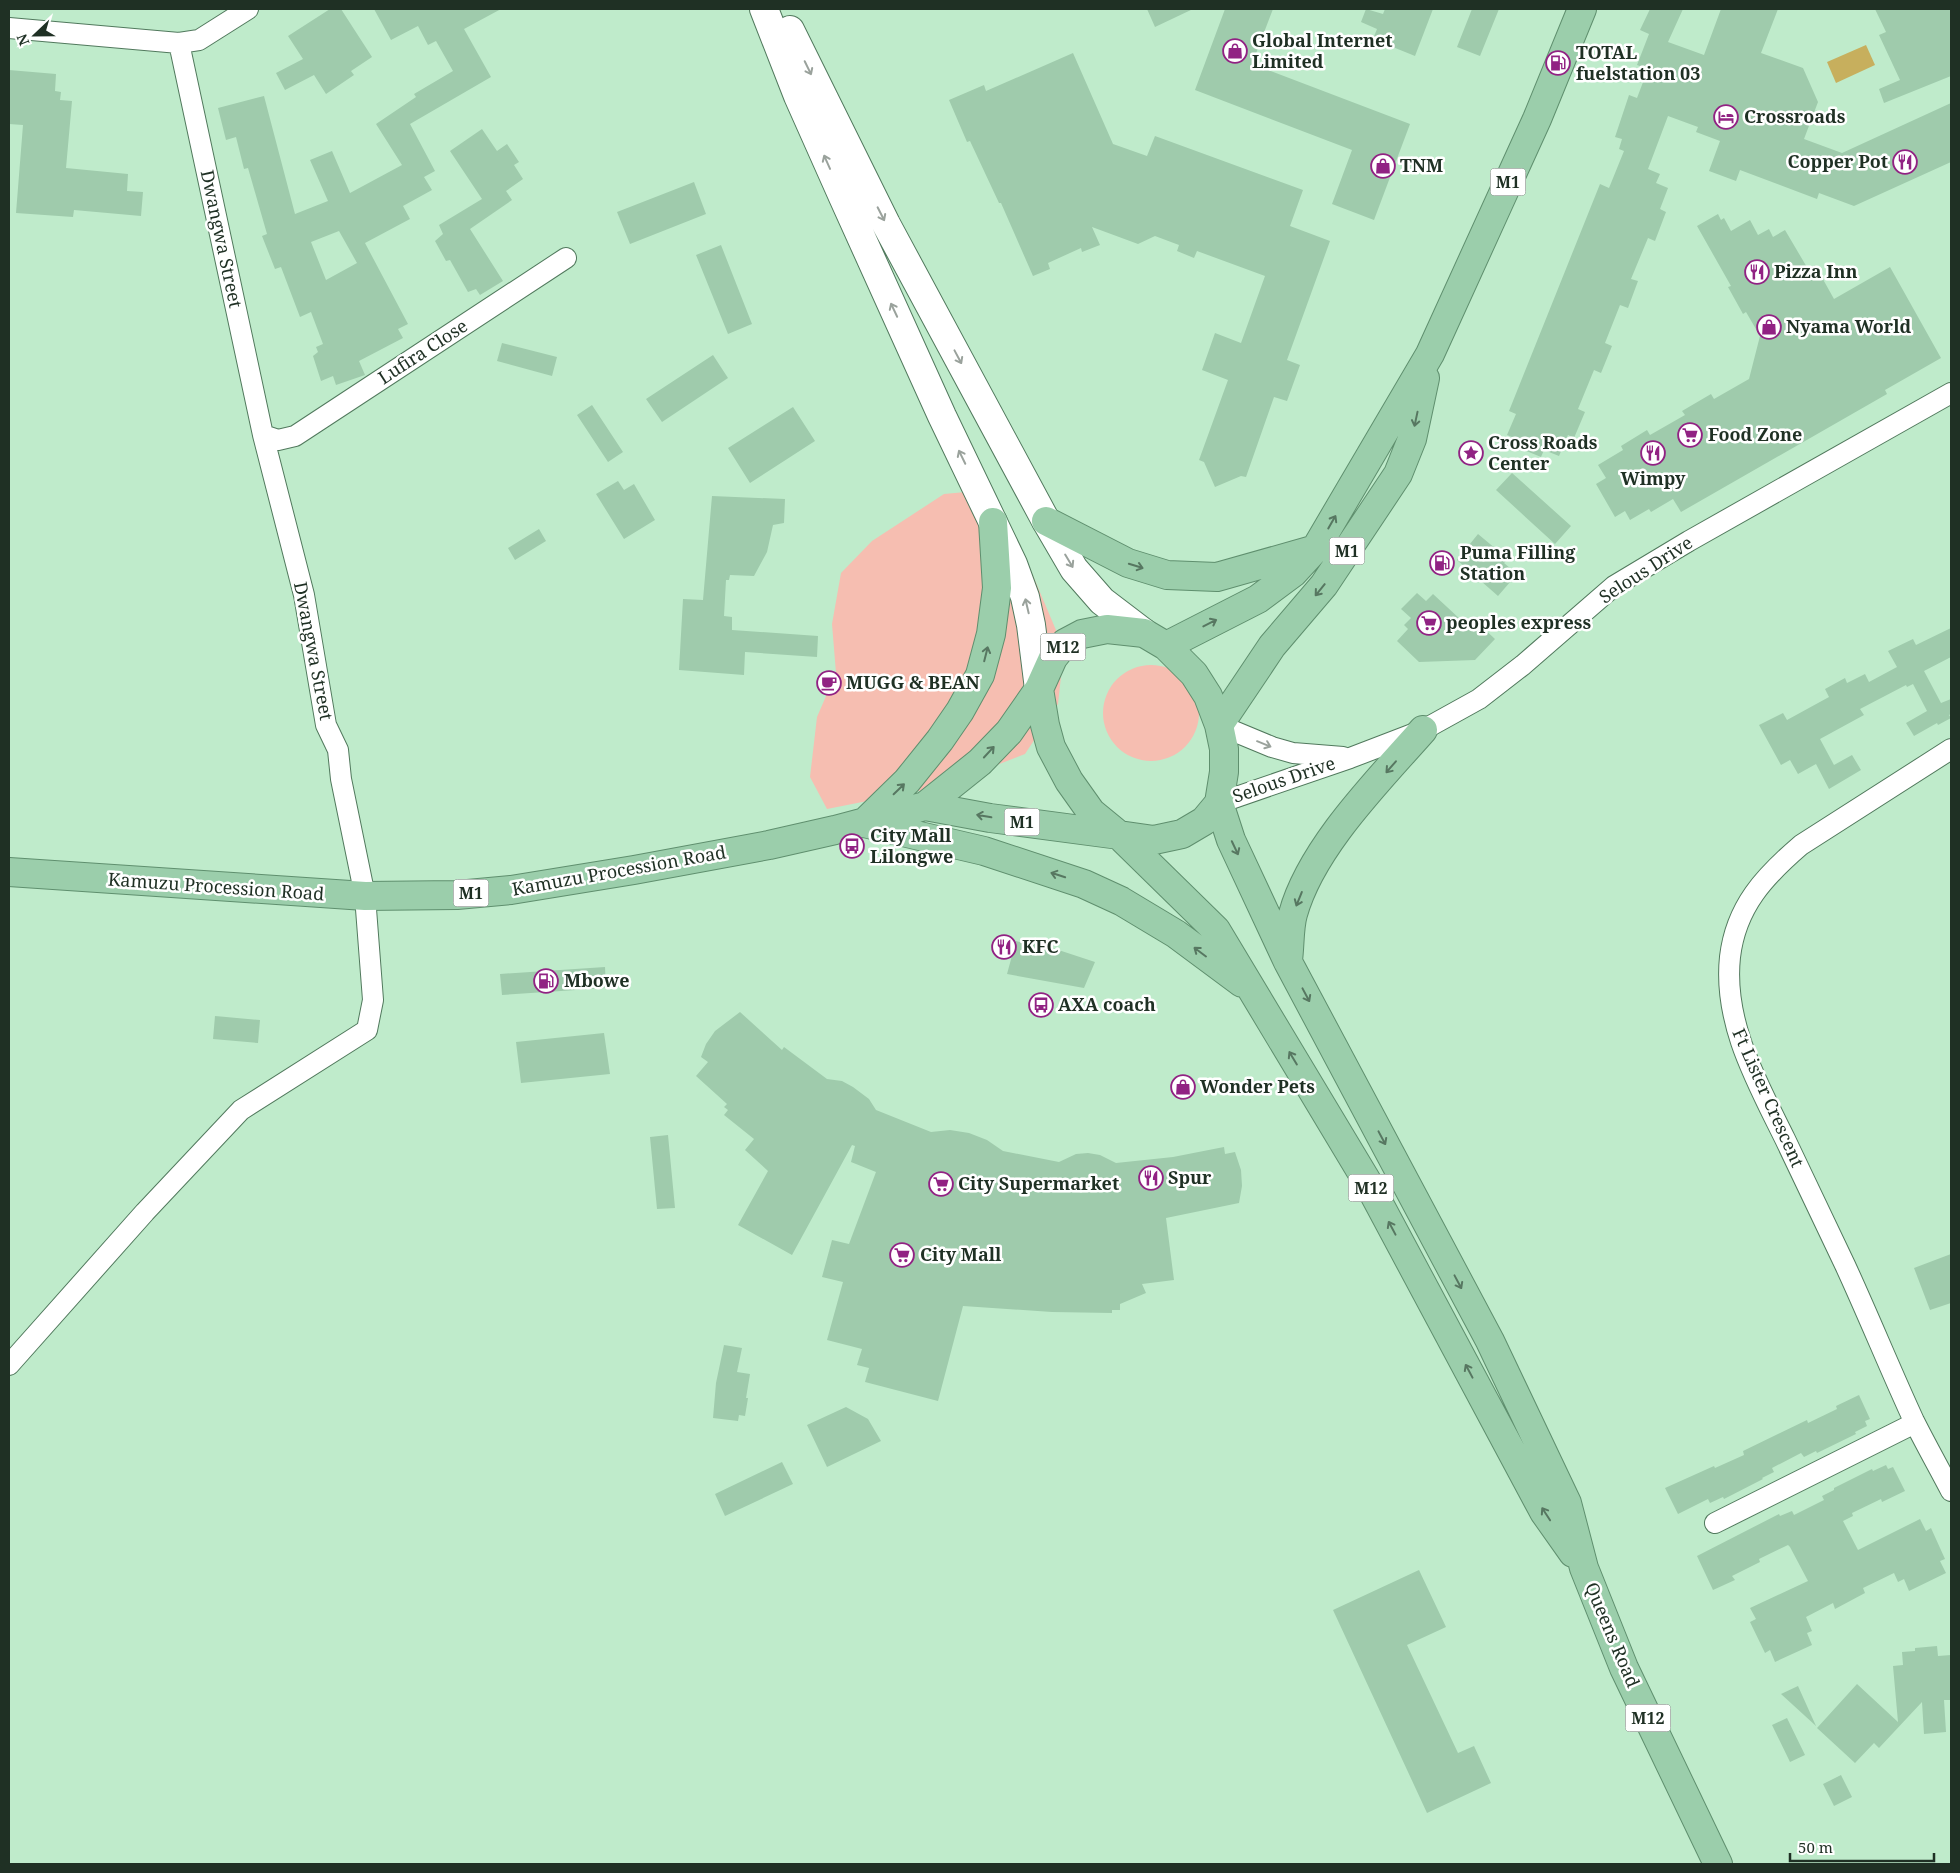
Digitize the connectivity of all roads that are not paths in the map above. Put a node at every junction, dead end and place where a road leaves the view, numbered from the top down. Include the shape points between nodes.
1 (248, 9) edge
2 (764, 9) edge
3 (779, 9) edge
4 (1582, 9) edge
5 (9, 28) edge
6 (179, 44) junction
7 (566, 258) dead end
8 (1430, 354) junction
9 (1951, 393) edge
10 (271, 437) junction
11 (1046, 521) junction
12 (993, 522) junction
13 (1316, 548) junction
14 (1155, 639) junction
15 (1039, 689) junction
16 (1219, 725) junction
17 (1423, 730) junction
18 (1951, 749) edge
19 (1350, 758) junction
20 (1218, 802) junction
21 (925, 806) junction
22 (864, 822) junction
23 (1120, 834) junction
24 (9, 872) edge
25 (365, 896) junction
26 (1288, 962) junction
27 (1253, 992) junction
28 (9, 1365) edge
29 (1915, 1423) junction
30 (1951, 1491) edge
31 (1715, 1523) dead end
32 (1584, 1568) junction
33 (1718, 1864) edge

1 - 6 street via 199,40
12 -> 2 main road via 842,198
3 -> 11 main road via 886,224
4 - 8 highway, M1 via 1537,119
5 - 6 street
6 - 10 street, Dwangwa Street
7 - 10 street, Lufira Close via 294,436
13 -> 8 highway, M1
8 -> 16 highway, M1 via 1412,439 1398,474 1324,585 1272,646
9 - 17 street, Selous Drive via 1614,586 1479,699
10 - 25 street, Dwangwa Street via 304,595 326,726 338,750
11 -> 13 highway via 1128,563 1167,575 1217,576
11 -> 14 main road via 1074,569 1102,601
15 -> 12 main road via 1025,598
22 -> 12 highway via 907,781 940,740 980,675 991,634 997,588
14 -> 13 highway, M1 via 1258,599 1293,573
14 - 15 highway, M12 via 1107,629 1082,634 1066,643 1053,658
14 - 16 highway, M12 via 1198,681 1208,696
21 -> 15 highway, M1 via 980,762 1009,732
15 - 23 highway, M12 via 1051,748 1091,812
16 -> 19 street, Selous Drive via 1293,753
16 - 20 highway, M12 via 1224,772
17 - 19 street, Selous Drive
17 -> 26 highway via 1368,792 1308,877 1292,915
18 - 29 street, Ft Lister Crescent via 1801,844 1779,864 1754,892 1738,924 1730,956 1732,1007 1742,1045
19 - 20 street, Selous Drive
20 - 23 highway, M12 via 1204,821 1182,834 1154,840
20 -> 26 highway, M12 via 1231,840
21 - 22 highway, Kamuzu Procession Road / M1
23 -> 21 highway, M1 via 990,818
22 - 25 highway, Kamuzu Procession Road / M1 via 769,845 511,890 457,895
27 -> 22 highway via 1176,934 1121,901 1084,884 984,851
23 - 27 highway, M12 via 1216,930
24 - 25 highway, Kamuzu Procession Road / M1
25 - 28 street, Dwangwa Street via 373,1000 367,1030 241,1110
26 -> 32 highway, M12 via 1490,1342 1567,1503
32 -> 27 highway, M12 via 1544,1512 1368,1183
29 - 30 street, Ft Lister Crescent
29 - 31 street
32 - 33 highway, Queens Road / M12 via 1624,1668

